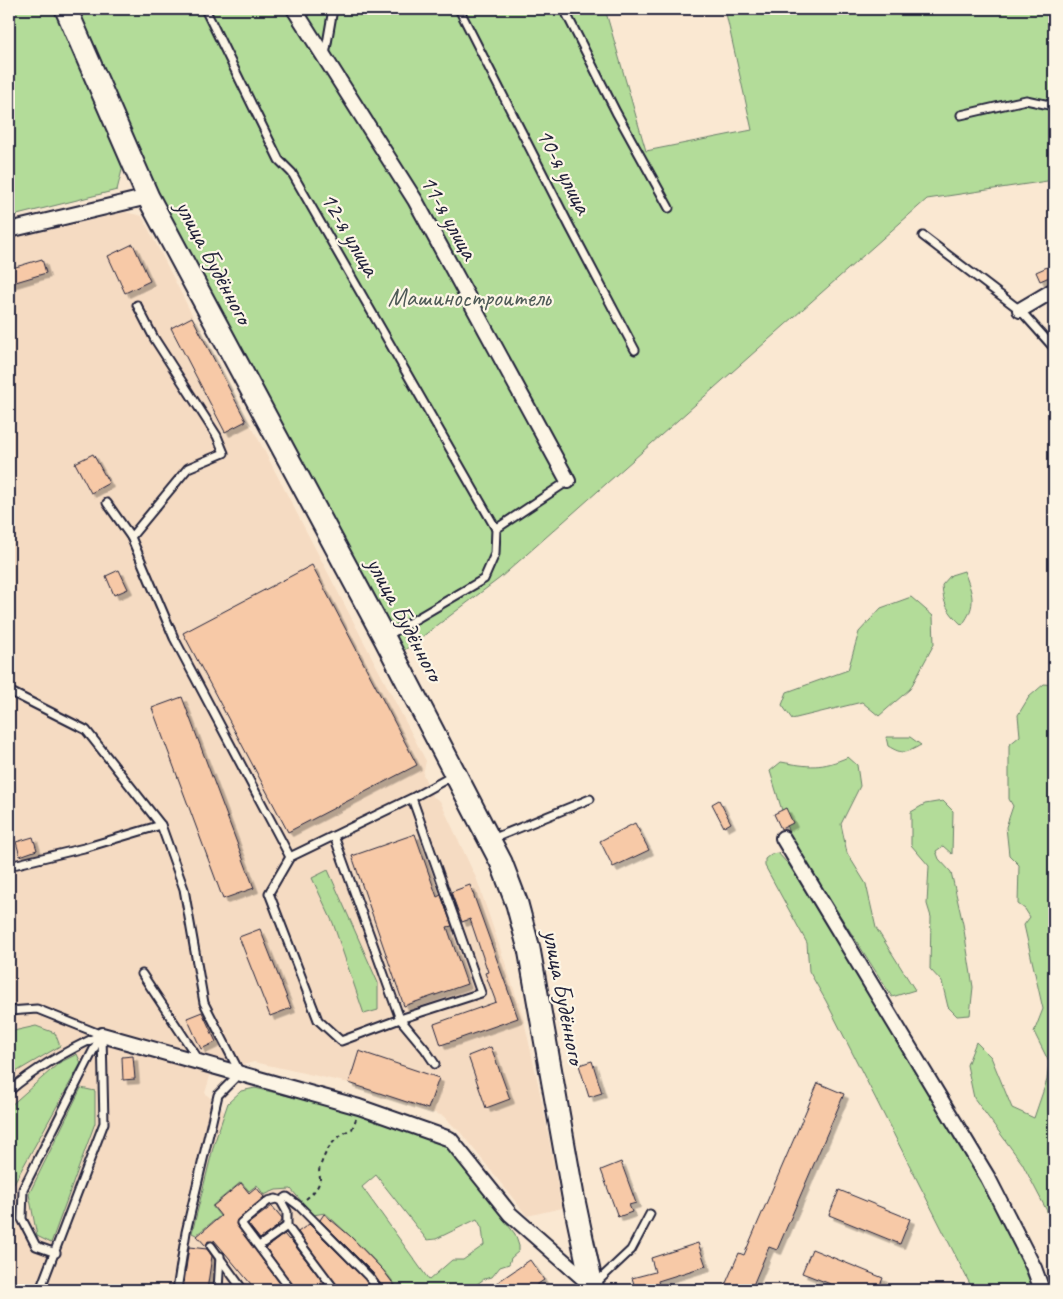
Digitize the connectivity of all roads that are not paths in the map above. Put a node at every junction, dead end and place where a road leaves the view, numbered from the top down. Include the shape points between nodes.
1 (66, 9) edge
2 (205, 9) edge
3 (294, 9) edge
4 (333, 9) edge
5 (459, 9) edge
6 (564, 9) edge
7 (325, 57) junction
8 (1054, 106) edge
9 (961, 115) dead end
10 (148, 197) junction
11 (669, 208) dead end
12 (9, 230) edge
13 (923, 236) dead end
14 (1054, 290) edge
15 (137, 305) dead end
16 (1020, 310) junction
17 (1054, 348) edge
18 (635, 350) dead end
19 (568, 481) joint
20 (107, 503) dead end
21 (496, 529) junction
22 (131, 537) junction
23 (384, 637) junction
24 (9, 691) edge
25 (456, 774) junction
26 (412, 798) junction
27 (590, 799) dead end
28 (161, 825) junction
29 (334, 836) junction
30 (783, 838) dead end
31 (490, 840) junction
32 (290, 857) junction
33 (9, 866) edge
34 (142, 974) dead end
35 (9, 1011) edge
36 (400, 1019) junction
37 (102, 1035) junction
38 (201, 1063) junction
39 (435, 1064) dead end
40 (240, 1074) junction
41 (9, 1091) edge
42 (281, 1201) junction
43 (650, 1214) dead end
44 (287, 1226) junction
45 (211, 1246) dead end
46 (259, 1246) junction
47 (56, 1253) junction
48 (220, 1256) junction
49 (591, 1289) edge
50 (40, 1290) edge
51 (177, 1290) edge
52 (218, 1290) edge
53 (243, 1290) edge
54 (291, 1290) edge
55 (335, 1290) edge
56 (379, 1290) edge
57 (1042, 1290) edge

1 - 10 main road, улица Будённого
2 - 21 lane, 12-я улица via 279,160 292,173
3 - 7 street, 11-я улица
4 - 7 lane
5 - 18 lane, 10-я улица
6 - 11 lane
7 - 19 street, 11-я улица via 415,200
8 - 9 lane via 1026,100
10 - 12 street
10 - 23 main road, улица Будённого
13 - 16 lane
14 - 16 street
15 - 22 lane via 224,453 188,468
16 - 17 lane
19 - 21 lane
20 - 22 lane
21 - 23 lane via 495,554 484,580
22 - 32 lane via 174,638
23 - 25 main road, улица Будённого
24 - 28 lane via 86,730
25 - 26 lane
25 - 31 main road, улица Будённого
26 - 29 lane
26 - 36 lane via 481,993
27 - 31 lane
28 - 33 lane
28 - 40 lane via 184,889 204,1003
29 - 32 lane
29 - 36 lane
30 - 57 street via 988,1178
31 - 49 main road, улица Будённого via 518,904 529,949
32 - 36 lane via 269,893 318,1020 341,1041
34 - 38 lane
35 - 37 lane via 37,1009
36 - 39 lane
37 - 38 street
37 - 41 lane via 25,1077
37 - 47 lane via 104,1123
37 - 47 lane via 23,1189 22,1219 36,1246
38 - 40 street
40 - 49 street via 359,1107 450,1139 510,1214
40 - 51 lane via 218,1095 186,1232
42 - 44 lane via 287,1212
42 - 46 lane via 268,1201 241,1223
42 - 56 lane via 287,1197 300,1206
43 - 49 lane via 631,1250
44 - 46 lane
44 - 55 lane
45 - 48 lane
46 - 54 lane
47 - 50 lane
48 - 52 lane
48 - 53 lane

